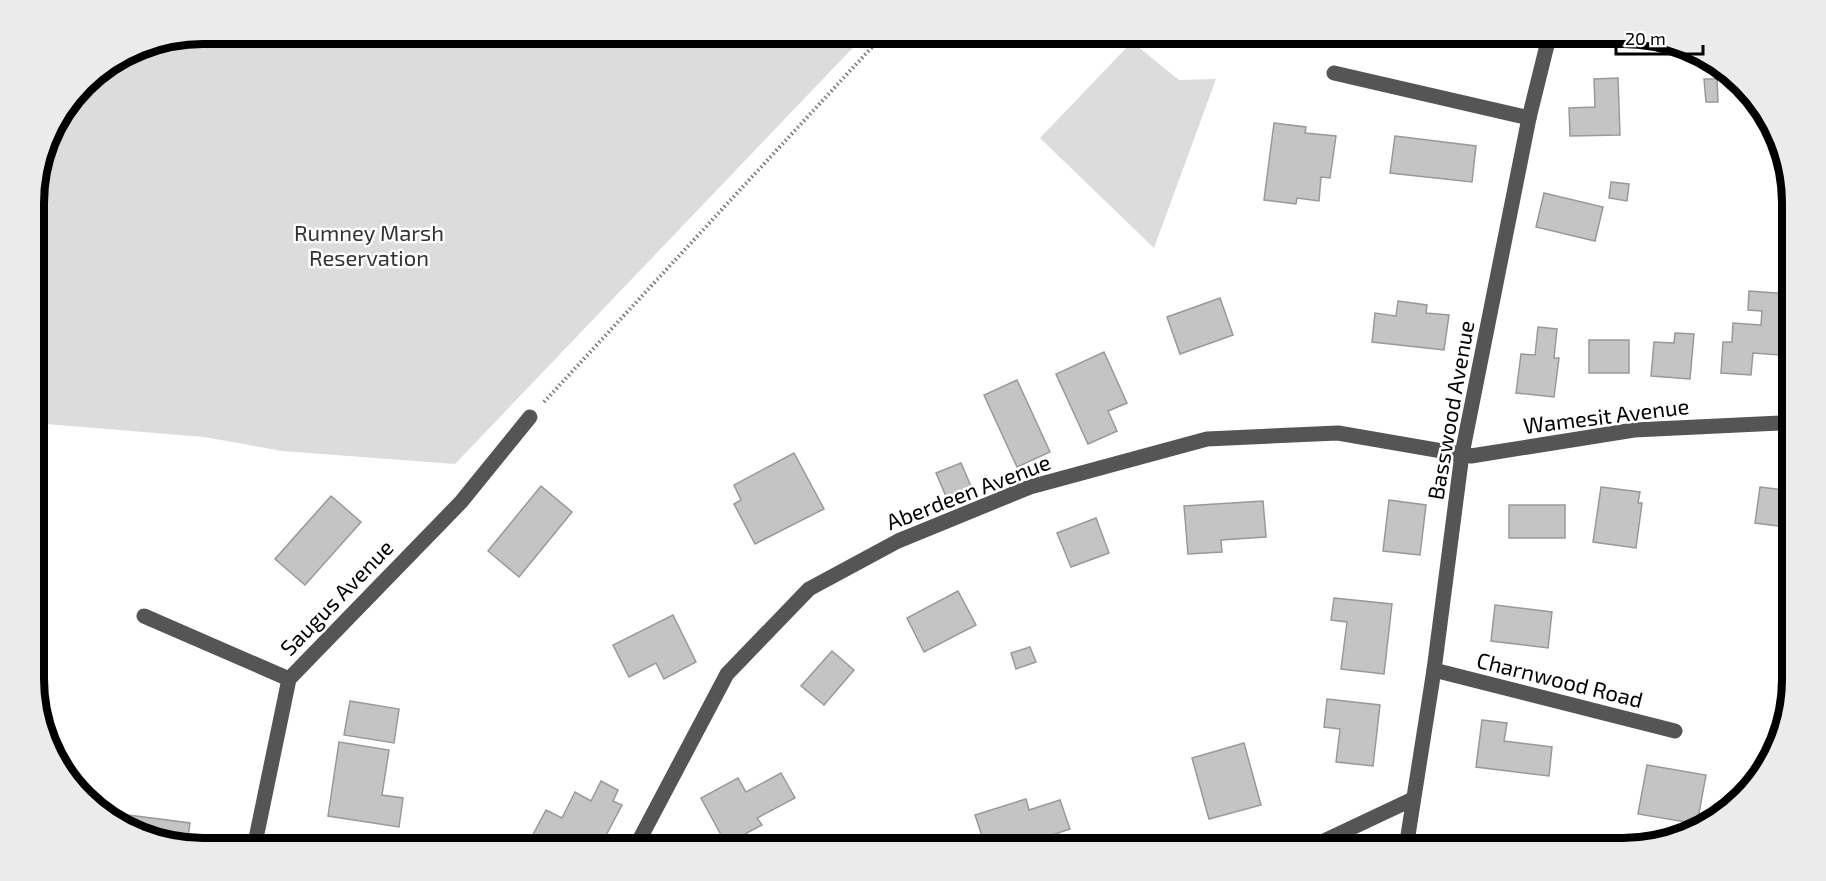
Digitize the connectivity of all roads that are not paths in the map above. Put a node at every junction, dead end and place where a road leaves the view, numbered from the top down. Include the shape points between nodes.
1 (1547, 44) edge
2 (1334, 73) dead end
3 (1529, 118) junction
4 (530, 417) road end
5 (1783, 423) edge
6 (1462, 454) junction
7 (144, 616) dead end
8 (1434, 670) junction
9 (289, 679) junction
10 (1675, 731) dead end
11 (1413, 799) junction
12 (1332, 837) edge
13 (1408, 837) edge
14 (256, 838) edge
15 (640, 838) edge

1 - 3 street, Basswood Avenue
2 - 3 street
3 - 6 street, Basswood Avenue
4 - 9 street, Saugus Avenue via 461,502
5 - 6 street, Wamesit Avenue via 1634,430 1471,456
6 - 8 street, Basswood Avenue
6 - 15 street, Aberdeen Avenue via 1338,434 1207,439 1030,487 898,540 809,589 727,674
7 - 9 street
8 - 10 street, Charnwood Road
8 - 11 street, Basswood Avenue
9 - 14 street, Saugus Avenue
11 - 12 street
11 - 13 street, Basswood Avenue

